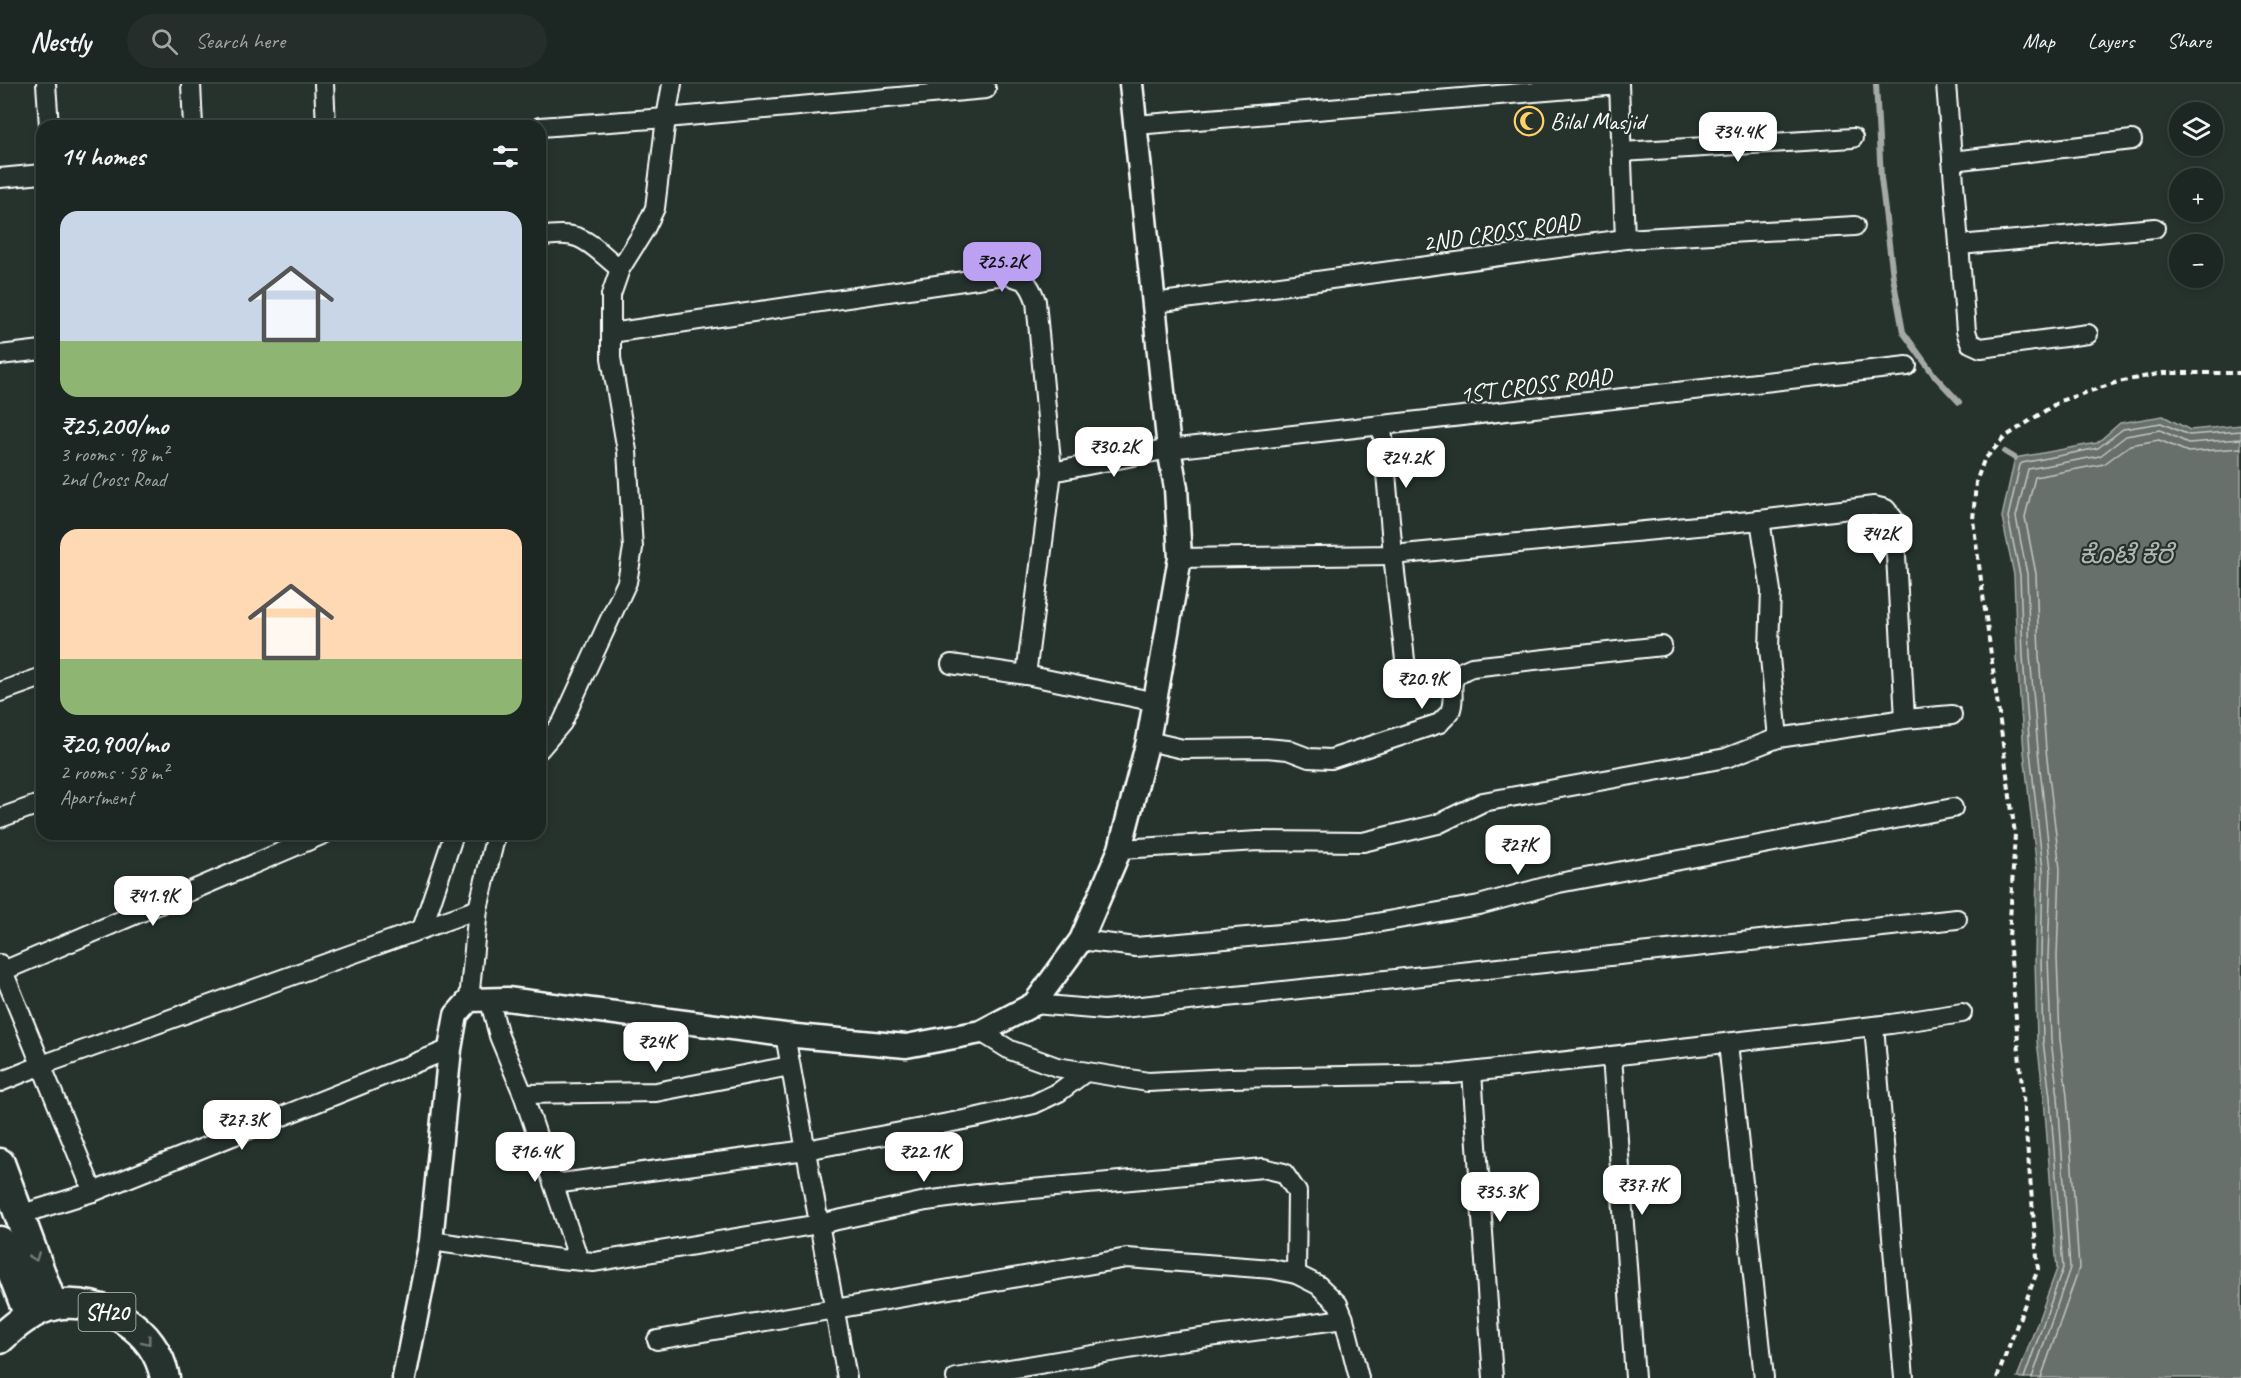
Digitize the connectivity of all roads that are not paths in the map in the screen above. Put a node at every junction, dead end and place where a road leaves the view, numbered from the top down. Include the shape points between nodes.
1 (46, 84) edge
2 (191, 84) edge
3 (324, 84) edge
4 (672, 84) edge
5 (1131, 84) edge
6 (1619, 84) edge
7 (1946, 84) edge
8 (986, 89) dead end
9 (666, 118) junction
10 (49, 120) edge
11 (193, 120) edge
12 (326, 120) edge
13 (1136, 125) junction
14 (546, 127) edge
15 (1853, 138) dead end
16 (2132, 140) dead end
17 (1622, 153) junction
18 (1952, 161) junction
19 (36, 175) edge
20 (0, 178) edge
21 (1855, 226) dead end
22 (2155, 228) dead end
23 (546, 236) edge
24 (1625, 239) junction
25 (1959, 245) junction
26 (620, 269) junction
27 (1155, 303) junction
28 (610, 333) junction
29 (2088, 334) dead end
30 (36, 351) edge
31 (0, 356) edge
32 (1907, 366) dead end
33 (1382, 426) junction
34 (1169, 449) junction
35 (1052, 472) junction
36 (1760, 520) junction
37 (1393, 555) junction
38 (1180, 558) junction
39 (1662, 646) dead end
40 (951, 664) dead end
41 (1026, 675) junction
42 (36, 679) edge
43 (1408, 686) dead end
44 (0, 692) edge
45 (1156, 702) junction
46 (1952, 715) dead end
47 (1905, 719) junction
48 (1778, 738) junction
49 (1148, 741) junction
50 (546, 742) edge
51 (36, 805) edge
52 (1953, 808) dead end
53 (0, 818) edge
54 (310, 840) edge
55 (452, 840) edge
56 (495, 840) edge
57 (1120, 849) junction
58 (478, 909) junction
59 (1957, 919) dead end
60 (422, 929) junction
61 (1081, 940) junction
62 (1, 968) edge
63 (479, 999) junction
64 (1034, 1004) junction
65 (1962, 1013) dead end
66 (1874, 1026) junction
67 (981, 1032) junction
68 (785, 1035) junction
69 (1728, 1043) junction
70 (450, 1049) junction
71 (1612, 1056) junction
72 (42, 1065) junction
73 (790, 1066) junction
74 (1472, 1072) junction
75 (1084, 1073) junction
76 (0, 1082) edge
77 (523, 1094) junction
78 (806, 1150) junction
79 (0, 1162) edge
80 (554, 1184) junction
81 (93, 1192) junction
82 (19, 1215) junction
83 (819, 1224) junction
84 (431, 1240) junction
85 (0, 1241) edge
86 (579, 1260) junction
87 (1296, 1274) junction
88 (835, 1310) junction
89 (41, 1311) junction
90 (1344, 1319) junction
91 (0, 1340) edge
92 (657, 1340) dead end
93 (165, 1378) edge
94 (404, 1378) edge
95 (847, 1378) edge
96 (956, 1378) edge
97 (1359, 1378) edge
98 (1493, 1378) edge
99 (1635, 1378) edge
100 (1764, 1378) edge
101 (1904, 1378) edge

1 - 10 street
2 - 11 street
3 - 12 street
4 - 9 street
5 - 13 street
6 - 13 street
6 - 17 street
7 - 18 street
8 - 9 street
9 - 14 street
9 - 26 street via 655,208
13 - 27 street
15 - 17 street
16 - 18 street
17 - 24 street
18 - 25 street
19 - 20 street
21 - 24 street, 2ND CROSS ROAD
22 - 25 street
23 - 26 street via 581,237
24 - 27 street, 2ND CROSS ROAD
25 - 29 street via 1970,344 1981,348
26 - 28 street via 610,295
27 - 34 street
28 - 35 street via 1004,275 1021,278 1031,286 1036,301
28 - 50 street via 610,358 627,451 631,567 562,723
30 - 31 street
32 - 33 street, 1ST CROSS ROAD
33 - 34 street, 1ST CROSS ROAD
33 - 37 street
34 - 35 street, 1ST CROSS ROAD
34 - 38 street via 1176,488
35 - 41 street
36 - 37 street
36 - 47 street via 1874,506 1886,509 1894,519
36 - 48 street via 1771,591 1769,648
37 - 38 street
37 - 43 street
38 - 45 street
39 - 49 street via 1472,667 1453,680 1450,712 1440,723 1331,759 1309,758 1277,749 1183,749
40 - 41 street
41 - 45 street
42 - 44 street
45 - 49 street
46 - 47 street
47 - 48 street
48 - 57 street via 1726,758 1483,802 1438,824 1363,842 1258,841
49 - 57 street
51 - 53 street
52 - 61 street via 1559,884 1479,905 1347,928 1136,947
54 - 62 street
55 - 60 street
56 - 58 street
57 - 61 street
58 - 60 street
58 - 63 street
59 - 64 street via 1104,1010
60 - 72 street
61 - 64 street
62 - 72 street
63 - 68 street
63 - 70 street via 456,1016
63 - 77 street
64 - 67 street
65 - 66 street
66 - 69 street
66 - 101 street
67 - 68 street via 906,1046
67 - 75 street via 1010,1050
68 - 73 street
69 - 71 street
69 - 100 street
70 - 81 street
70 - 84 street
71 - 74 street
71 - 99 street
72 - 76 street
72 - 81 street
73 - 77 street via 656,1092
73 - 78 street
74 - 75 street via 1148,1082
74 - 98 street
75 - 78 street via 1034,1104
77 - 80 street
78 - 80 street
78 - 83 street
79 - 82 main road
80 - 86 street
81 - 82 street
82 -> 89 main road
83 - 86 street via 594,1262
83 - 87 street via 977,1194 1263,1168 1284,1173 1297,1192
83 - 88 street
84 - 86 street
84 - 94 street
85 - 89 main road
87 - 88 street via 1127,1258
87 - 90 street via 1318,1285 1338,1304
88 - 92 street
88 - 95 street
89 - 91 main road via 20,1321
89 -> 93 main road, SH20 via 72,1304 96,1307 119,1316 154,1349
90 - 96 street via 1164,1342
90 - 97 street

